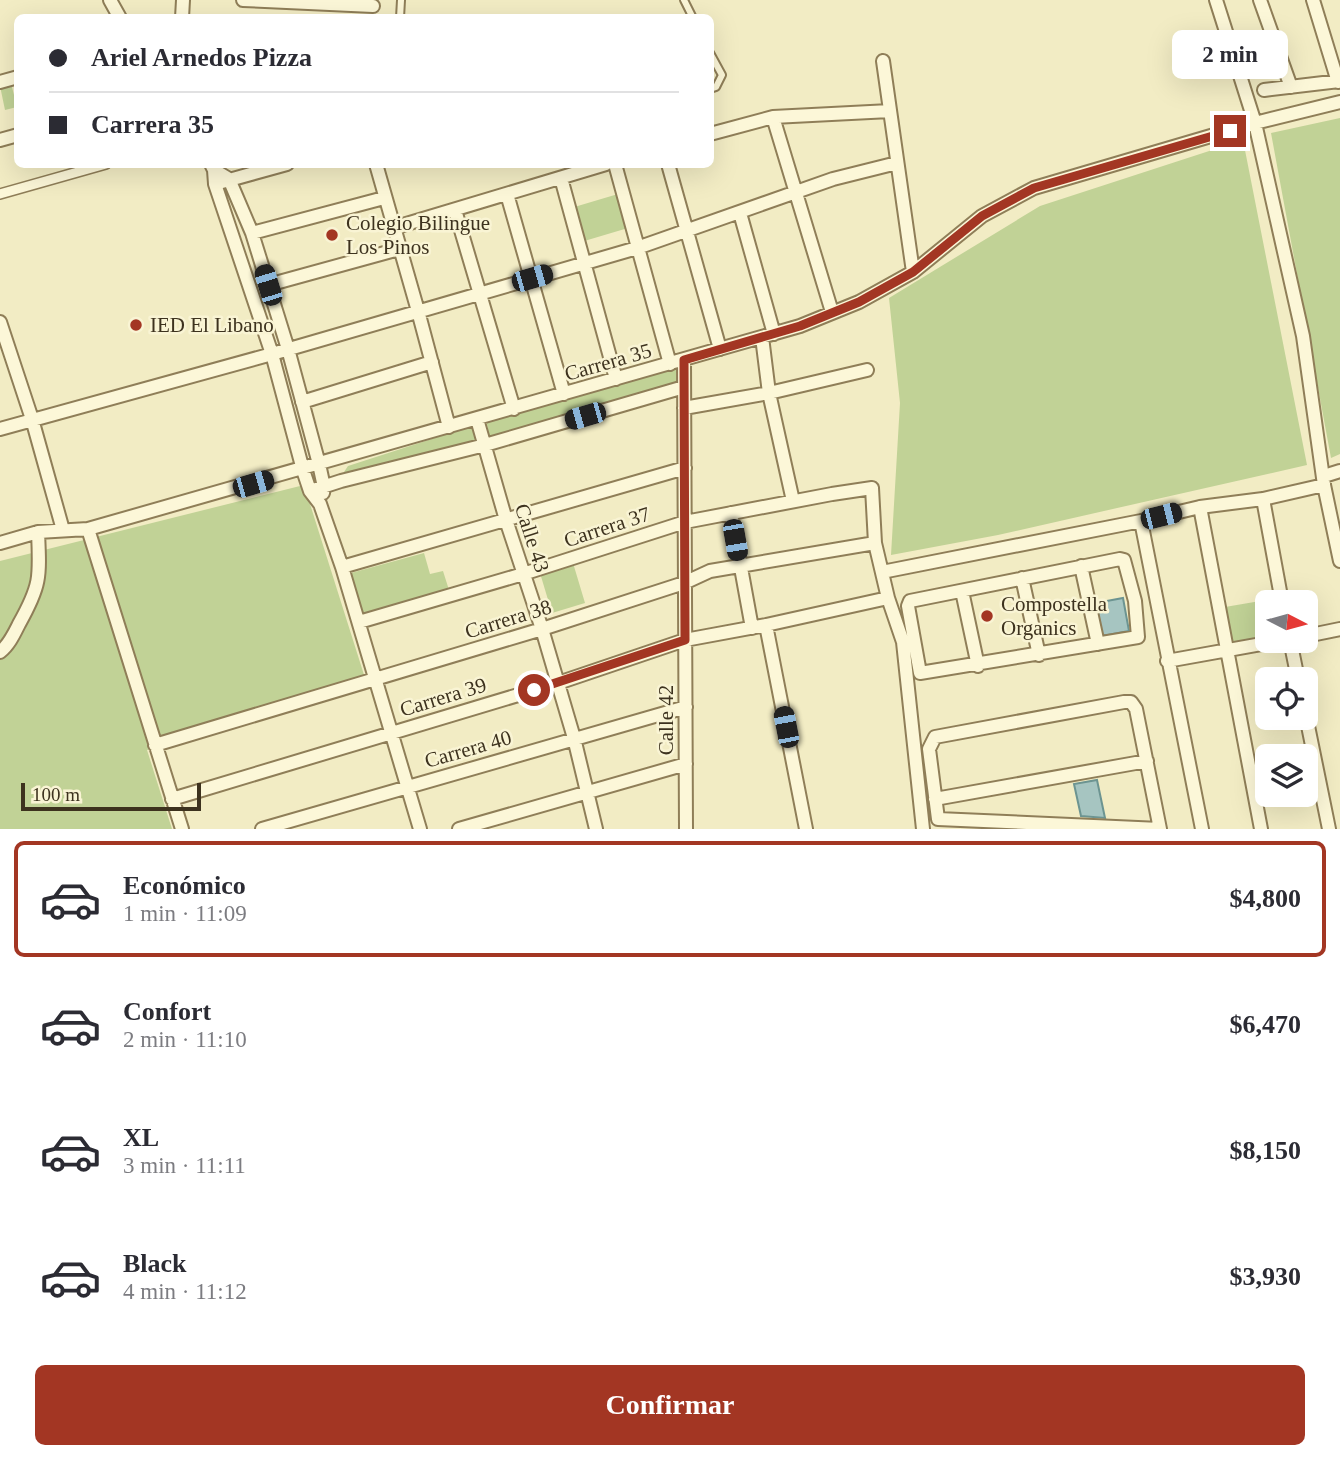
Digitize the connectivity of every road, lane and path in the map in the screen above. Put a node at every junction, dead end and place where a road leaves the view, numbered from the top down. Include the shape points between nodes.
1 (243, 0) edge
2 (1216, 0) edge
3 (1260, 0) edge
4 (1312, 0) edge
5 (373, 8) edge
6 (714, 60) edge
7 (883, 61) dead end
8 (1339, 81) edge
9 (1291, 87) junction
10 (714, 88) edge
11 (1264, 90) dead end
12 (1340, 102) edge
13 (890, 111) junction
14 (773, 117) junction
15 (1255, 123) junction
16 (714, 133) edge
17 (897, 163) junction
18 (92, 168) edge
19 (212, 168) edge
20 (213, 168) edge
21 (272, 168) edge
22 (377, 168) edge
23 (593, 168) edge
24 (616, 168) edge
25 (669, 168) edge
26 (561, 178) junction
27 (229, 179) junction
28 (215, 184) junction
29 (0, 194) edge
30 (507, 194) junction
31 (796, 194) junction
32 (384, 198) junction
33 (455, 209) junction
34 (740, 212) junction
35 (393, 228) junction
36 (687, 230) junction
37 (252, 233) junction
38 (637, 248) junction
39 (399, 249) junction
40 (584, 263) junction
41 (913, 272) junction
42 (532, 278) junction
43 (268, 285) junction
44 (480, 293) junction
45 (418, 311) junction
46 (832, 312) junction
47 (0, 322) edge
48 (768, 335) junction
49 (288, 349) junction
50 (720, 349) junction
51 (272, 354) junction
52 (684, 360) junction
53 (432, 362) junction
54 (670, 364) junction
55 (867, 370) dead end
56 (616, 379) junction
57 (684, 387) junction
58 (769, 393) junction
59 (565, 394) junction
60 (302, 402) junction
61 (684, 408) junction
62 (514, 409) junction
63 (32, 419) junction
64 (477, 419) junction
65 (449, 427) junction
66 (0, 429) edge
67 (485, 445) junction
68 (319, 464) junction
69 (685, 468) junction
70 (303, 470) junction
71 (1340, 471) edge
72 (1324, 480) junction
73 (324, 487) junction
74 (310, 491) junction
75 (1263, 499) junction
76 (793, 502) junction
77 (320, 504) junction
78 (1200, 507) junction
79 (731, 513) junction
80 (506, 520) junction
81 (1141, 521) junction
82 (685, 522) junction
83 (88, 529) junction
84 (63, 530) junction
85 (38, 532) junction
86 (0, 542) edge
87 (875, 543) junction
88 (1340, 561) edge
89 (740, 566) junction
90 (1081, 566) junction
91 (342, 567) junction
92 (882, 572) junction
93 (523, 574) junction
94 (1022, 578) junction
95 (684, 583) junction
96 (1280, 590) edge
97 (962, 591) junction
98 (1156, 596) junction
99 (888, 598) junction
100 (1135, 601) junction
101 (359, 622) junction
102 (766, 625) junction
103 (752, 628) junction
104 (542, 629) junction
105 (1340, 629) edge
106 (1318, 634) edge
107 (685, 640) junction
108 (1098, 644) junction
109 (1255, 646) edge
110 (1227, 651) junction
111 (0, 652) edge
112 (1039, 655) junction
113 (1167, 662) junction
114 (978, 666) junction
115 (376, 679) junction
116 (558, 683) junction
117 (686, 708) junction
118 (1309, 730) edge
119 (391, 732) junction
120 (574, 738) junction
121 (155, 745) junction
122 (1147, 761) junction
123 (686, 764) junction
124 (407, 786) junction
125 (586, 793) junction
126 (172, 799) junction
127 (935, 799) junction
128 (182, 829) edge
129 (262, 829) edge
130 (420, 829) edge
131 (459, 829) edge
132 (596, 829) edge
133 (687, 829) edge
134 (806, 829) edge
135 (923, 829) edge
136 (1160, 829) edge
137 (1202, 829) edge
138 (1261, 829) edge
139 (1329, 829) edge

1 - 5 street
2 - 15 street
3 - 9 street
4 - 8 street
6 - 10 lane via 722,75
7 - 13 street
8 - 9 street
9 - 11 street
12 - 15 street, Carrera 35
13 - 14 street
13 - 17 street
14 - 16 street
14 - 31 street
15 - 41 street, Carrera 35 via 1034,188 982,216
15 - 72 street via 1303,336
17 - 31 street
17 - 41 street
18 - 29 street
19 - 28 street
20 - 27 street
21 - 27 street
22 - 32 street
23 - 26 street
24 - 38 street
25 - 36 street
26 - 30 street
26 - 40 street
27 - 28 street
27 - 37 street
28 - 51 street
30 - 33 street
30 - 42 street
31 - 34 street
31 - 46 street
32 - 35 street
32 - 37 street
33 - 35 street
33 - 44 street
34 - 36 street
34 - 48 street
35 - 39 street
36 - 38 street
36 - 50 street
37 - 43 street
38 - 40 street
38 - 54 street
39 - 43 street
39 - 45 street
40 - 42 street
40 - 56 street
41 - 46 street, Carrera 35
42 - 44 street
42 - 59 street
43 - 49 street
44 - 45 street
44 - 62 street
45 - 49 street
45 - 53 street
46 - 48 street, Carrera 35
47 - 63 street
48 - 50 street, Carrera 35
48 - 58 street
49 - 51 street
49 - 60 street
50 - 52 street, Carrera 35
51 - 63 street
51 - 70 street
52 - 54 street, Carrera 35
52 - 57 street, Calle 42
53 - 60 street
53 - 65 street
54 - 56 street, Carrera 35
55 - 58 street
56 - 59 street, Carrera 35
57 - 61 street, Calle 42
57 - 67 street
58 - 61 street
58 - 76 street
59 - 62 street, Carrera 35
60 - 68 street
61 - 69 street, Calle 42
62 - 64 street, Carrera 35
63 - 66 street
63 - 84 street
64 - 65 street, Carrera 35
64 - 67 street, Calle 43
65 - 68 street, Carrera 35
67 - 73 street
67 - 80 street, Calle 43
68 - 70 street, Carrera 35
68 - 73 street
69 - 80 street
69 - 82 street, Calle 42
70 - 74 street
70 - 83 street, Carrera 35
71 - 72 street
72 - 75 street
72 - 88 street
73 - 74 street
73 - 77 street
74 - 77 street
75 - 78 street
75 - 96 street
76 - 79 street, Carrera 37
76 - 87 street, Carrera 37 via 872,488
77 - 91 street
78 - 81 street
78 - 110 street
79 - 82 street, Carrera 37
79 - 89 street
80 - 91 street
80 - 93 street, Calle 43
81 - 92 street
81 - 98 street
82 - 93 street, Carrera 37
82 - 95 street, Calle 42
83 - 84 street, Carrera 35
83 - 121 street
84 - 85 street, Carrera 35
85 - 86 street, Carrera 35
85 - 111 street via 39,573 34,596
87 - 89 street, Carrera 38
87 - 92 street
89 - 95 street, Carrera 38 via 710,571
89 - 103 street
90 - 94 street
90 - 100 street via 1124,560
90 - 108 street
91 - 101 street
92 - 99 street
93 - 101 street, Carrera 37
93 - 104 street, Calle 43
94 - 97 street
94 - 112 street
95 - 104 street, Carrera 38
95 - 107 street, Calle 42
97 - 114 street
97 - 114 street via 910,601 920,673
98 - 100 street
98 - 113 street
99 - 102 street, Carrera 39
99 - 135 street via 903,642
100 - 108 street via 1138,637
101 - 115 street
102 - 103 street, Carrera 39
102 - 134 street
103 - 107 street, Carrera 39
104 - 115 street, Carrera 38
104 - 116 street, Calle 43
105 - 106 street
107 - 116 street, Carrera 39
107 - 117 street, Calle 42
108 - 112 street
109 - 110 street
110 - 113 street
110 - 138 street
112 - 114 street
113 - 137 street
115 - 119 street
115 - 121 street, Carrera 38
116 - 119 street, Carrera 39
116 - 120 street, Calle 43
117 - 120 street, Carrera 40
117 - 123 street, Calle 42
118 - 139 street
119 - 124 street
119 - 126 street, Carrera 39
120 - 124 street, Carrera 40
120 - 125 street, Calle 43
121 - 126 street
122 - 127 street
122 - 127 street via 1136,709 1131,702 1124,702 935,737 929,749
122 - 136 street
123 - 125 street
123 - 133 street, Calle 42
124 - 129 street, Carrera 40
124 - 130 street
125 - 131 street
125 - 132 street, Calle 43
126 - 128 street
127 - 136 street via 936,815 943,821

